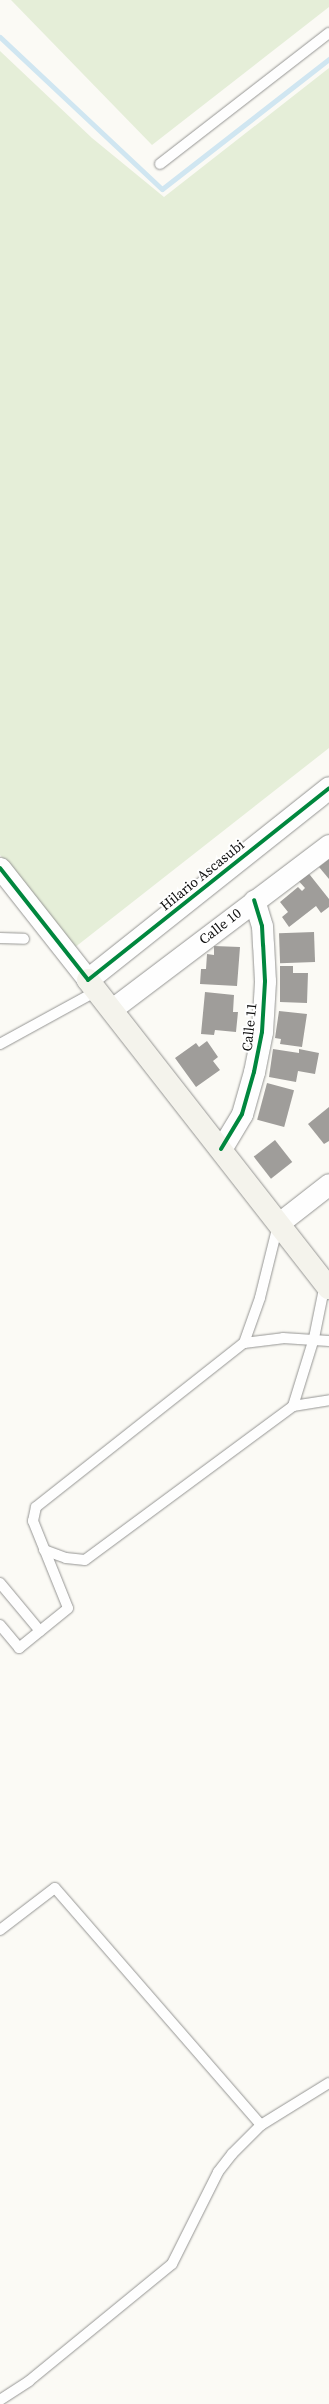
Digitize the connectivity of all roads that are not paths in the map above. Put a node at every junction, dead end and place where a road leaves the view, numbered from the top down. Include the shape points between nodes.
1 (329, 33) edge
2 (160, 164) dead end
3 (329, 788) edge
4 (329, 845) edge
5 (0, 868) edge
6 (254, 900) junction
7 (0, 938) edge
8 (24, 939) dead end
9 (93, 985) junction
10 (112, 1009) junction
11 (0, 1044) edge
12 (221, 1150) junction
13 (329, 1184) edge
14 (278, 1223) junction
15 (327, 1286) edge
16 (314, 1338) junction
17 (329, 1341) edge
18 (244, 1343) junction
19 (329, 1400) edge
20 (293, 1406) junction
21 (44, 1550) junction
22 (0, 1583) edge
23 (0, 1625) edge
24 (40, 1631) junction
25 (0, 1930) edge
26 (329, 2083) edge
27 (261, 2125) junction
28 (0, 2400) edge

1 - 2 lane
3 - 9 street, Hilario Ascasubi
4 - 6 street, Calle 10
5 - 9 street
6 - 10 street, Calle 10
6 - 12 street, Calle 11 via 262,926 265,981 262,1032 242,1114
7 - 8 lane
9 - 10 main road
9 - 11 lane
10 - 12 main road
12 - 14 main road
13 - 14 street
14 - 15 main road
14 - 18 lane via 260,1298
15 - 16 lane
16 - 17 lane
16 - 18 lane via 283,1338
16 - 20 lane
18 - 21 lane via 36,1507 33,1521
19 - 20 lane
20 - 21 lane via 85,1560 66,1558
21 - 24 lane via 68,1608
22 - 24 lane
23 - 24 lane via 19,1648
25 - 27 lane via 55,1888
26 - 27 lane
27 - 28 lane via 218,2172 172,2264 29,2381

